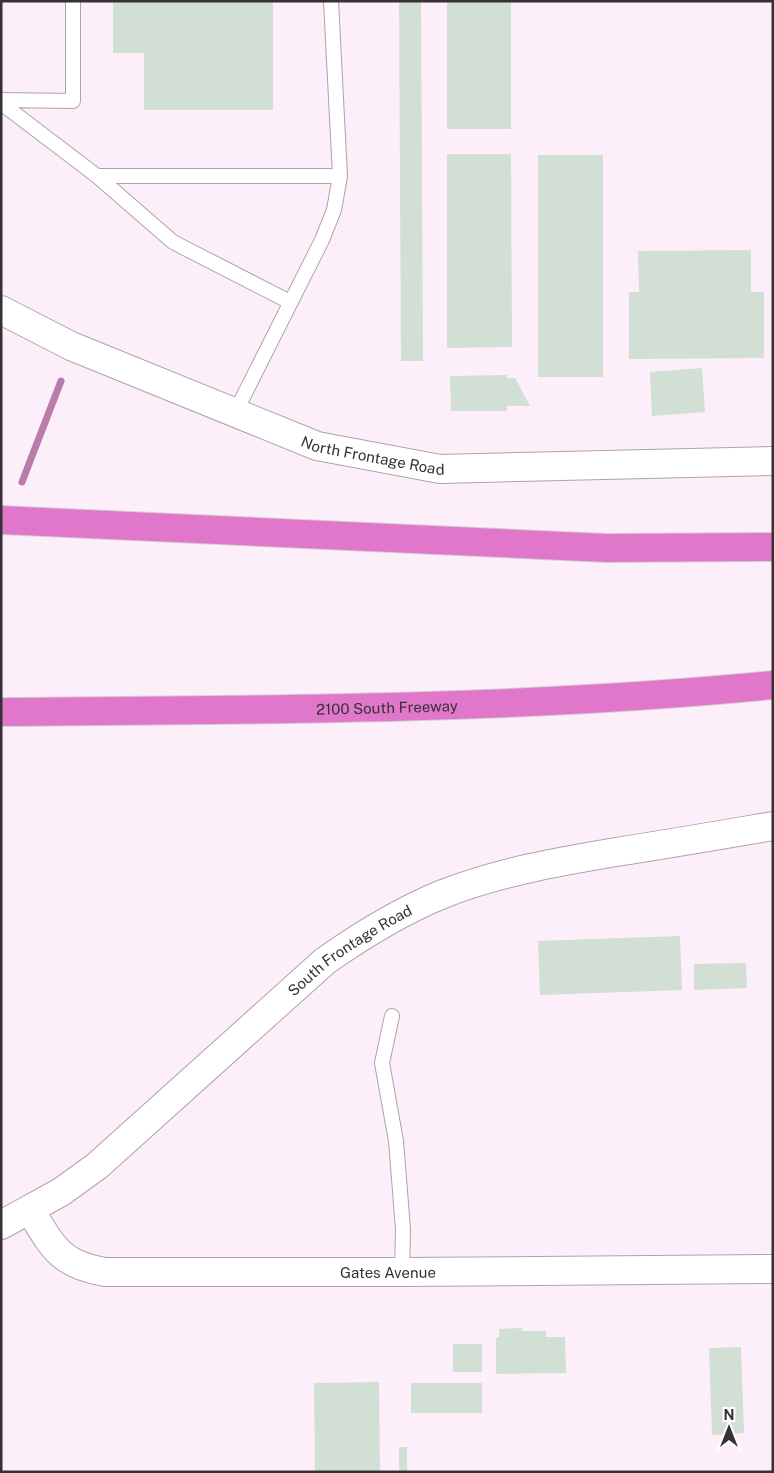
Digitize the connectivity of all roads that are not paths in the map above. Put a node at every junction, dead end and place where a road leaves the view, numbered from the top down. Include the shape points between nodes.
1 (73, 1) edge
2 (331, 1) edge
3 (1, 102) edge
4 (97, 176) junction
5 (340, 176) junction
6 (290, 302) junction
7 (1, 310) edge
8 (235, 413) junction
9 (773, 461) edge
10 (1, 510) edge
11 (1, 520) edge
12 (54, 522) junction
13 (1, 530) edge
14 (773, 547) edge
15 (773, 686) edge
16 (1, 712) edge
17 (773, 826) edge
18 (392, 1016) dead end
19 (30, 1210) junction
20 (1, 1225) edge
21 (773, 1269) edge
22 (402, 1272) junction

1 - 3 lane via 73,102
2 - 5 lane
3 - 4 lane
4 - 5 lane
4 - 6 lane via 173,242
5 - 6 lane via 334,210
6 - 8 lane
7 - 8 street, North Frontage Road via 71,346
8 - 9 street, North Frontage Road via 317,446 440,469
10 - 12 highway
11 - 12 highway
12 - 13 highway
12 - 14 highway via 607,548
15 - 16 highway, 2100 South Freeway via 606,698 384,708
17 - 19 street, South Frontage Road via 548,864 487,878 400,914 325,961 97,1166
18 - 22 lane via 382,1063 396,1141 403,1229
19 - 20 street, South Frontage Road
19 - 22 street, Gates Avenue via 59,1254 86,1269 105,1272
21 - 22 street, Gates Avenue

